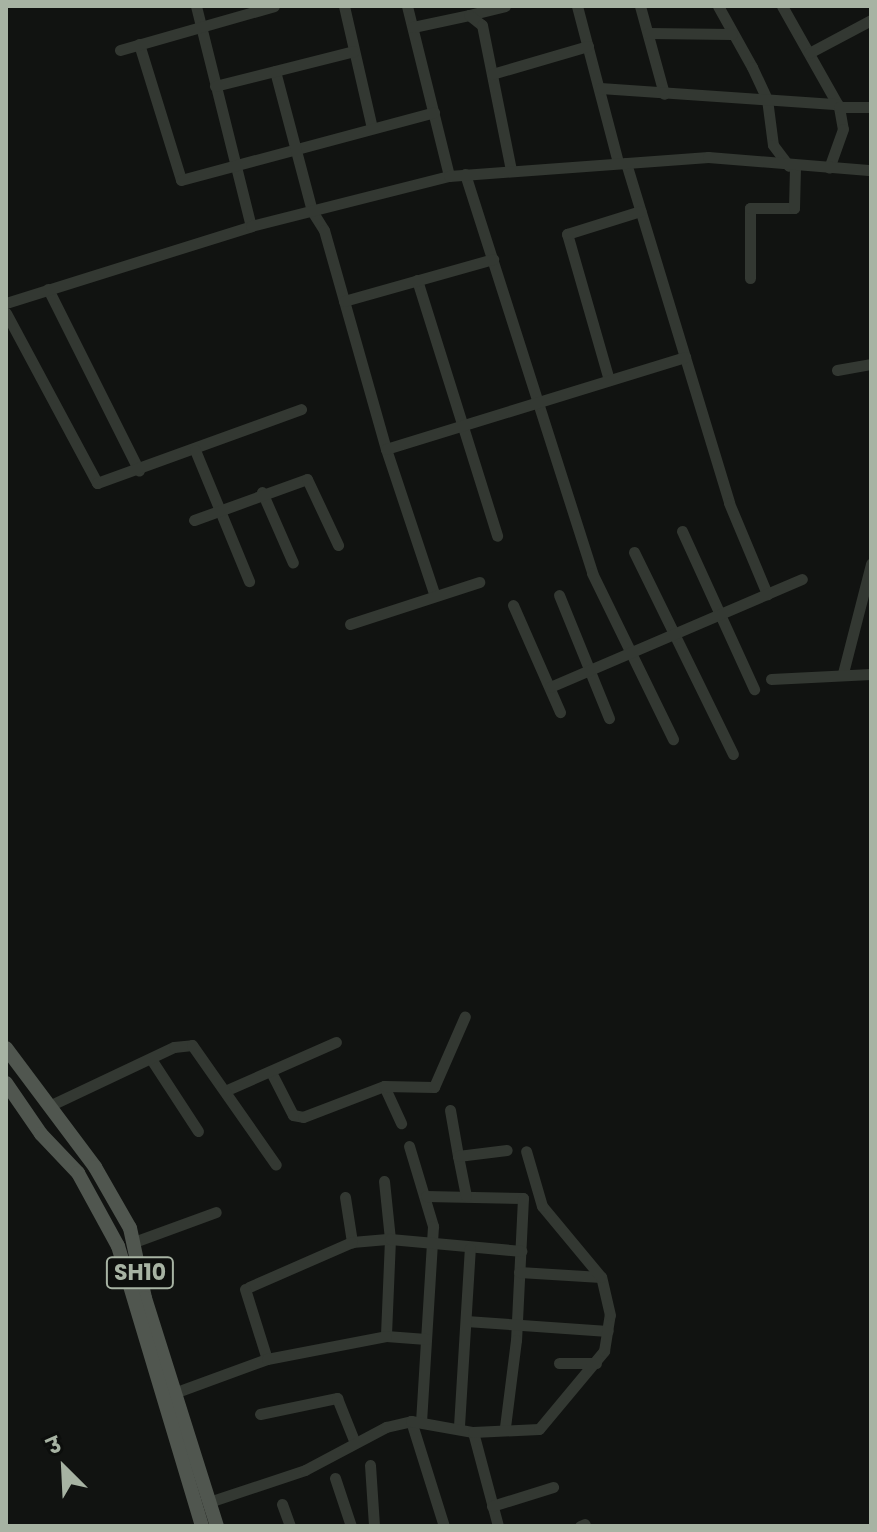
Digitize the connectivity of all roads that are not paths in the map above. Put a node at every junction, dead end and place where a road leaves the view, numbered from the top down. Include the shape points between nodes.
1 (196, 6) edge
2 (274, 6) edge
3 (344, 6) edge
4 (407, 6) edge
5 (505, 6) edge
6 (577, 6) edge
7 (640, 6) edge
8 (718, 6) edge
9 (782, 6) edge
10 (247, 9) edge
11 (469, 15) junction
12 (871, 20) edge
13 (200, 24) junction
14 (413, 27) junction
15 (648, 33) junction
16 (732, 34) junction
17 (139, 44) junction
18 (588, 46) junction
19 (120, 50) dead end
20 (354, 51) junction
21 (809, 53) junction
22 (275, 71) junction
23 (492, 74) junction
24 (215, 86) junction
25 (600, 88) junction
26 (664, 94) junction
27 (767, 99) junction
28 (838, 106) junction
29 (871, 107) edge
30 (434, 112) junction
31 (372, 128) junction
32 (295, 150) junction
33 (622, 163) junction
34 (792, 166) junction
35 (237, 167) junction
36 (829, 168) junction
37 (511, 170) junction
38 (871, 170) edge
39 (465, 174) junction
40 (449, 176) junction
41 (312, 211) junction
42 (641, 211) junction
43 (251, 226) junction
44 (493, 259) junction
45 (750, 278) dead end
46 (417, 280) junction
47 (48, 289) junction
48 (344, 301) junction
49 (6, 303) edge
50 (6, 313) edge
51 (685, 357) junction
52 (871, 364) edge
53 (837, 370) dead end
54 (609, 380) junction
55 (537, 402) junction
56 (301, 409) dead end
57 (461, 425) junction
58 (386, 449) junction
59 (195, 450) junction
60 (139, 471) junction
61 (262, 492) junction
62 (219, 508) junction
63 (194, 520) dead end
64 (682, 531) dead end
65 (497, 536) dead end
66 (338, 545) dead end
67 (634, 552) dead end
68 (293, 563) dead end
69 (871, 564) edge
70 (802, 579) dead end
71 (249, 581) dead end
72 (479, 582) dead end
73 (767, 594) junction
74 (559, 595) dead end
75 (435, 596) junction
76 (513, 605) dead end
77 (721, 613) junction
78 (350, 624) dead end
79 (672, 634) junction
80 (627, 653) junction
81 (586, 671) junction
82 (843, 673) junction
83 (871, 674) edge
84 (771, 679) dead end
85 (550, 687) junction
86 (754, 689) dead end
87 (560, 712) dead end
88 (609, 718) dead end
89 (673, 739) dead end
90 (733, 754) dead end
91 (465, 1016) dead end
92 (336, 1042) dead end
93 (6, 1048) edge
94 (151, 1059) junction
95 (272, 1074) junction
96 (6, 1083) edge
97 (384, 1086) junction
98 (227, 1090) junction
99 (49, 1106) junction
100 (450, 1110) dead end
101 (401, 1123) dead end
102 (198, 1131) dead end
103 (409, 1146) dead end
104 (507, 1150) dead end
105 (526, 1151) dead end
106 (458, 1156) junction
107 (276, 1165) dead end
108 (384, 1181) dead end
109 (426, 1196) junction
110 (466, 1196) junction
111 (345, 1197) dead end
112 (216, 1212) dead end
113 (390, 1239) junction
114 (134, 1242) junction
115 (352, 1242) junction
116 (432, 1244) junction
117 (470, 1248) junction
118 (521, 1251) junction
119 (519, 1272) junction
120 (601, 1277) junction
121 (466, 1321) junction
122 (517, 1322) junction
123 (608, 1331) junction
124 (386, 1336) junction
125 (426, 1339) junction
126 (267, 1359) junction
127 (559, 1363) dead end
128 (596, 1363) junction
129 (174, 1393) junction
130 (260, 1414) dead end
131 (416, 1420) junction
132 (459, 1426) junction
133 (505, 1427) junction
134 (179, 1432) junction
135 (473, 1432) junction
136 (355, 1443) junction
137 (370, 1465) dead end
138 (335, 1478) dead end
139 (553, 1487) dead end
140 (209, 1502) junction
141 (282, 1504) dead end
142 (492, 1506) junction
143 (202, 1526) edge
144 (217, 1526) edge
145 (290, 1526) edge
146 (351, 1526) edge
147 (374, 1526) edge
148 (444, 1526) edge
149 (498, 1526) edge

1 - 13 street
2 - 10 street
3 - 20 street
4 - 14 street
5 - 11 street
6 - 18 street
7 - 15 street
8 - 16 street
9 - 21 street
10 - 13 street
11 - 14 street
11 - 23 street via 482,25
12 - 21 street
13 - 17 street
13 - 24 street
14 - 30 street
15 - 16 street
15 - 26 street
16 - 27 street
17 - 19 street
17 - 35 street via 181,180
18 - 23 street
18 - 25 street
20 - 22 street
20 - 31 street
21 - 28 street
22 - 24 street
22 - 32 street
23 - 37 street
24 - 35 street
25 - 26 street
25 - 33 street
26 - 27 street
27 - 28 street
27 - 34 street via 773,145
28 - 29 street
28 - 36 street via 843,129
30 - 31 street
30 - 40 street
31 - 32 street
32 - 35 street
32 - 41 street
33 - 34 street via 708,157
33 - 37 street
33 - 42 street
34 - 36 street
34 - 45 street via 794,208 750,208
35 - 43 street
36 - 38 street
37 - 39 street
39 - 40 street
39 - 44 street
40 - 41 street
41 - 43 street
41 - 48 street via 324,230
42 - 51 street
42 - 54 street via 567,234
43 - 47 street
44 - 46 street
44 - 55 street
46 - 48 street
46 - 57 street
47 - 49 street
47 - 60 street
48 - 58 street
50 - 60 street via 90,478 104,484
51 - 54 street
51 - 73 street via 729,503
52 - 53 street
54 - 55 street
55 - 57 street
55 - 80 street via 592,573
56 - 59 street
57 - 58 street
57 - 65 street
58 - 75 street
59 - 60 street
59 - 62 street
61 - 62 street
61 - 66 street via 307,479
61 - 68 street
62 - 63 street
62 - 71 street
64 - 77 street
67 - 79 street
69 - 82 street
70 - 73 street
72 - 75 street
73 - 77 street
74 - 81 street
75 - 78 street
76 - 85 street
77 - 79 street
77 - 86 street
79 - 80 street
79 - 90 street
80 - 81 street
80 - 89 street
81 - 85 street
81 - 88 street
82 - 83 street
82 - 84 street
85 - 87 street
91 - 97 street via 434,1087
92 - 95 street
93 - 99 main road, SH10
94 - 98 street via 183,1043 192,1045
94 - 99 street
94 - 102 street
95 - 97 street via 293,1115 303,1117
95 - 98 street
96 - 134 main road, SH10 via 86,1185 118,1246
97 - 101 street
98 - 107 street
99 - 114 main road, SH10 via 116,1198
100 - 106 street
103 - 109 street
104 - 106 street
105 - 120 street via 542,1206
106 - 110 street
108 - 113 street
109 - 110 street
109 - 116 street
110 - 118 street via 523,1198
111 - 115 street
112 - 114 street
113 - 115 street
113 - 116 street
113 - 124 street
114 - 129 main road, SH10
115 - 126 street via 247,1288
116 - 117 street
116 - 125 street
117 - 118 street
117 - 121 street
118 - 119 street
119 - 120 street
119 - 122 street
120 - 123 street
121 - 122 street
121 - 132 street
122 - 123 street
122 - 133 street
123 - 128 street
124 - 125 street
124 - 126 street
125 - 131 street
126 - 129 street
127 - 128 street
128 - 133 street via 539,1429
129 - 134 main road, SH10
130 - 136 street via 337,1398
131 - 132 street
131 - 136 street
131 - 148 street
132 - 135 street
133 - 135 street
134 - 140 main road, SH10
134 - 143 main road, SH10
135 - 142 street
136 - 140 street via 305,1470
137 - 147 street
138 - 146 street
139 - 142 street
140 - 144 main road, SH10
141 - 145 street
142 - 149 street

